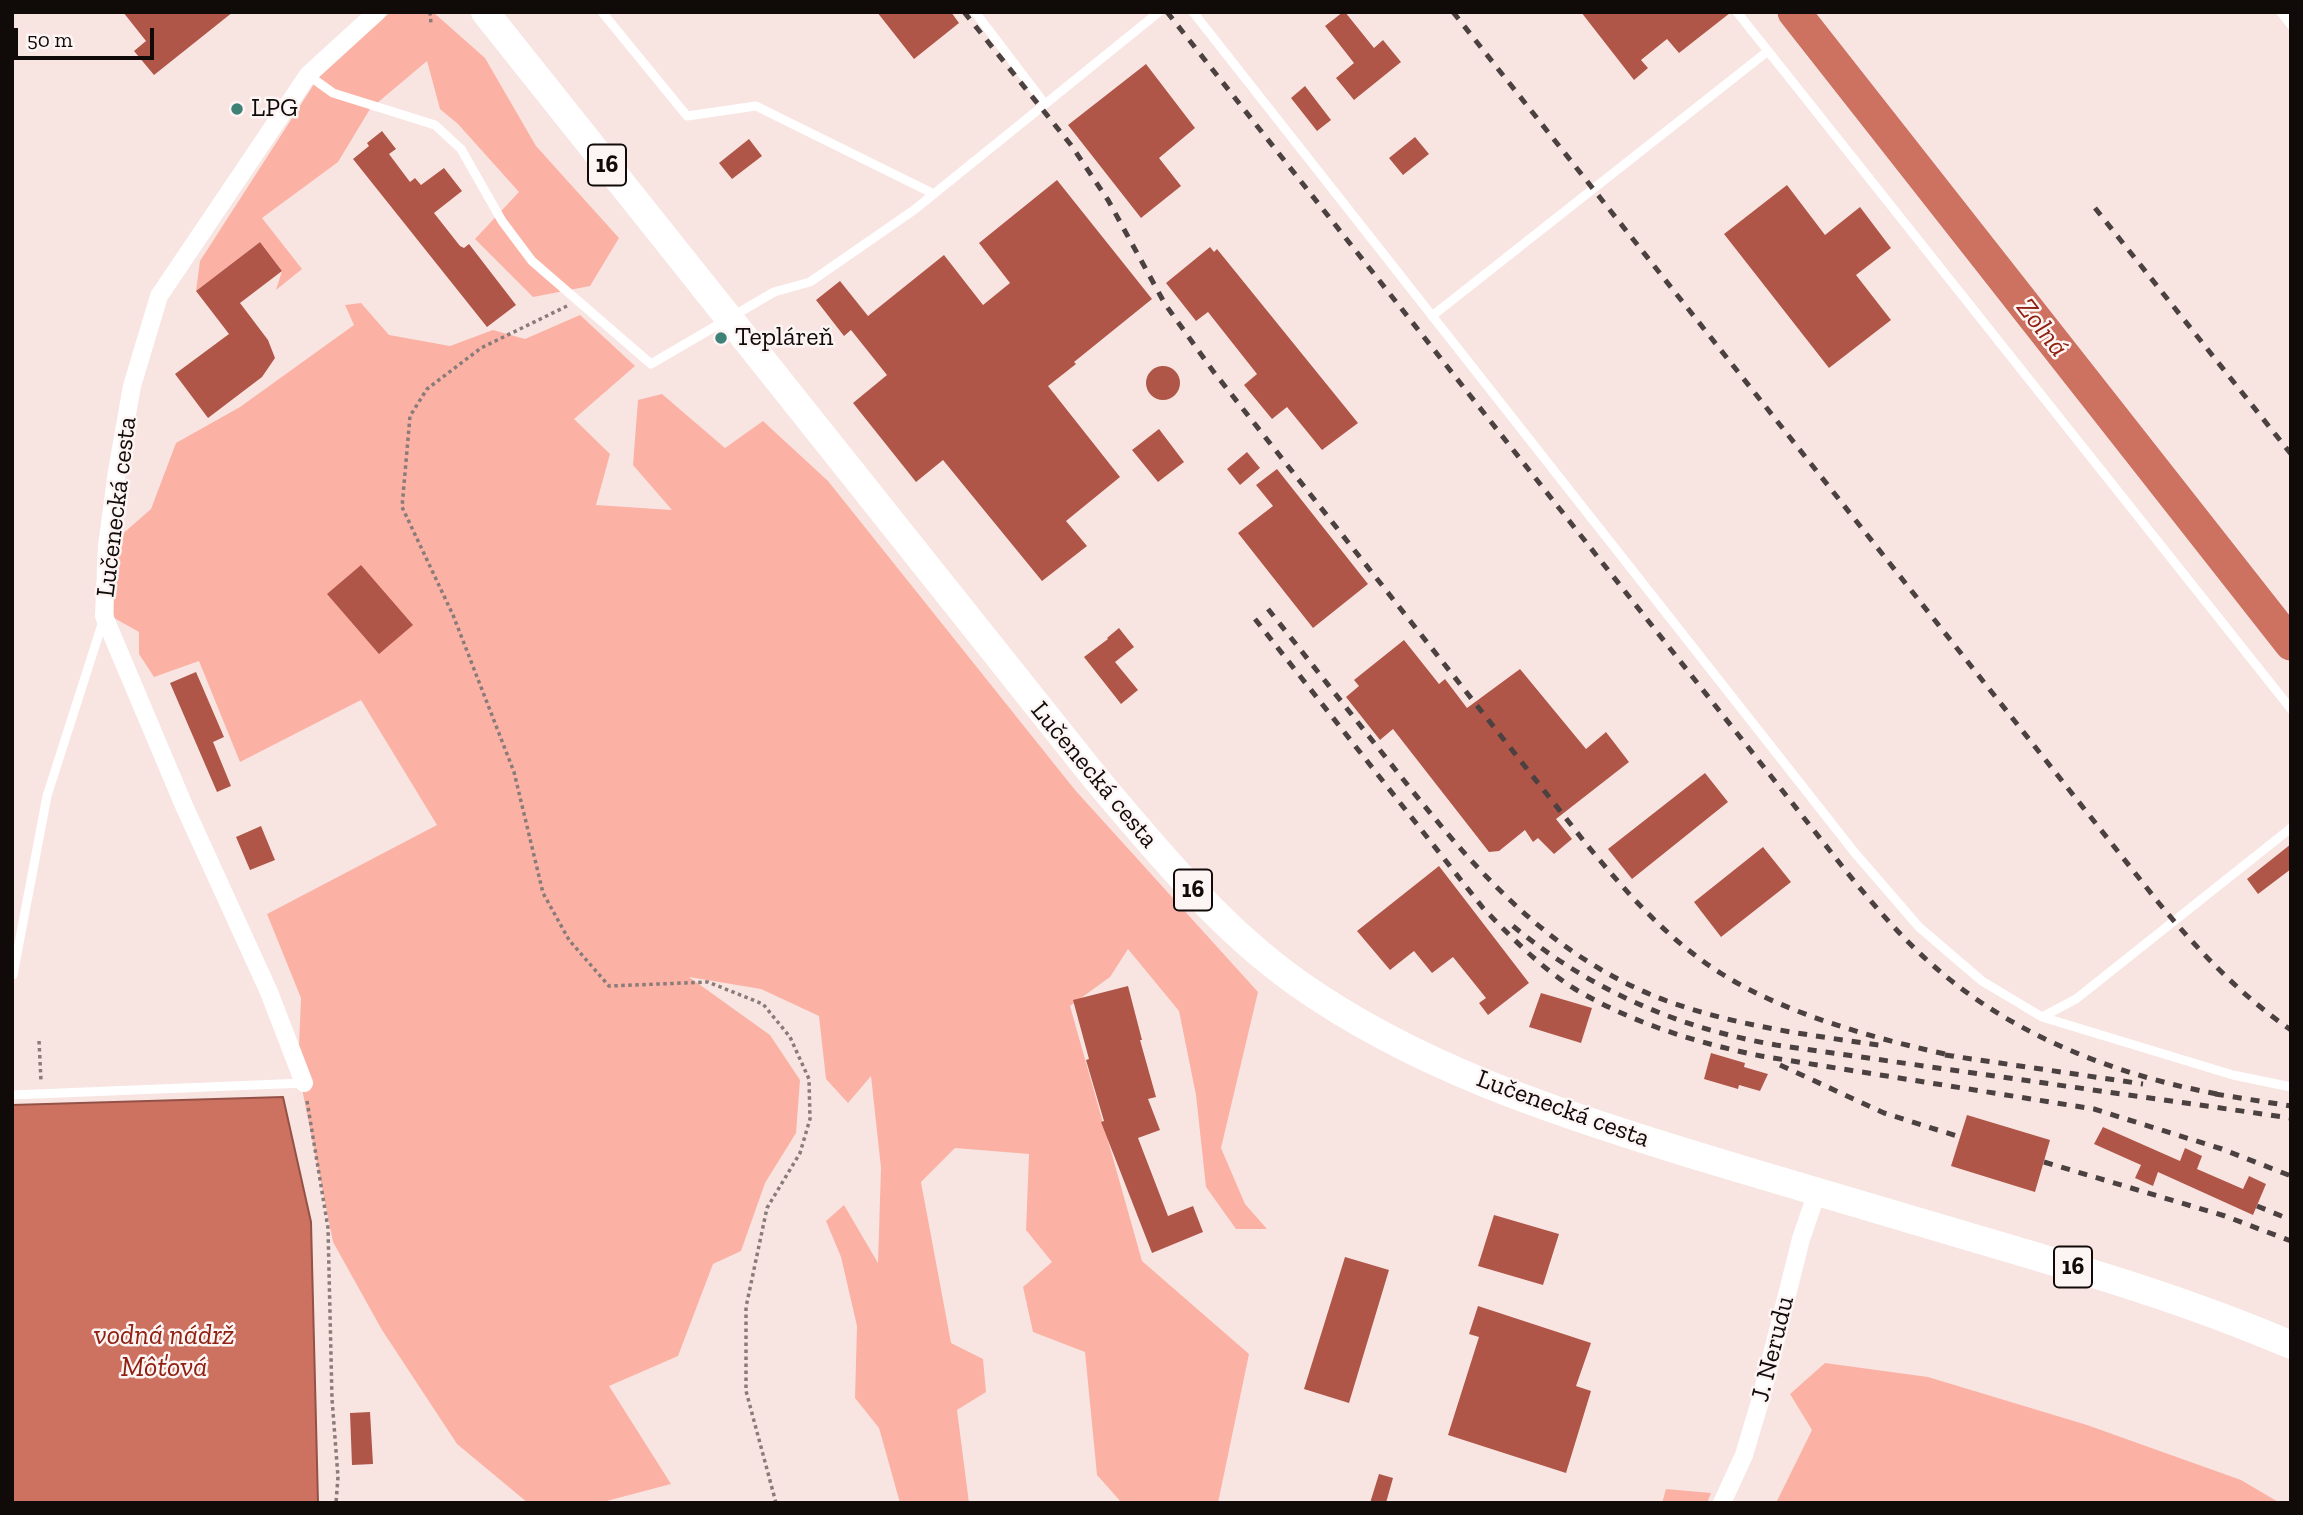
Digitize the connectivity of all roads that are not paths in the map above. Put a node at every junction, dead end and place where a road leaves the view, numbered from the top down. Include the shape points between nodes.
1 (377, 12) edge
2 (485, 12) edge
3 (602, 12) edge
4 (975, 12) edge
5 (1159, 12) edge
6 (1193, 12) edge
7 (1737, 12) edge
8 (2281, 12) edge
9 (2291, 25) edge
10 (1768, 51) junction
11 (308, 75) junction
12 (1045, 104) junction
13 (934, 194) junction
14 (1432, 316) junction
15 (728, 318) junction
16 (104, 616) junction
17 (2291, 709) edge
18 (2291, 828) edge
19 (13, 975) edge
20 (2042, 1017) junction
21 (303, 1083) joint
22 (2291, 1087) edge
23 (12, 1095) edge
24 (1817, 1192) junction
25 (2291, 1345) edge
26 (1721, 1503) edge

1 - 11 street, Lučenecká cesta
2 - 15 main road, Lučenecká cesta / 16
3 - 13 lane via 687,116 756,106
4 - 12 lane
5 - 12 lane
6 - 14 lane
7 - 10 lane
8 - 9 lane
10 - 14 lane
10 - 17 lane
11 - 15 lane via 333,93 435,125 448,135 471,164 515,240 547,276 652,364
11 - 16 street, Lučenecká cesta via 159,296 132,386 117,471
12 - 13 lane
13 - 15 lane via 810,282 774,292
14 - 20 lane via 1854,853 1919,928 1982,981
15 - 24 main road, Lučenecká cesta / 16 via 1097,780 1174,870 1259,953 1363,1025 1515,1095
16 - 19 lane via 47,796
16 - 21 street, Lučenecká cesta via 269,992
18 - 20 lane via 2076,999
20 - 22 lane via 2233,1075
21 - 23 lane
24 - 25 main road, Lučenecká cesta / 16 via 2120,1281
24 - 26 street, J. Nerudu via 1762,1398 1744,1455

